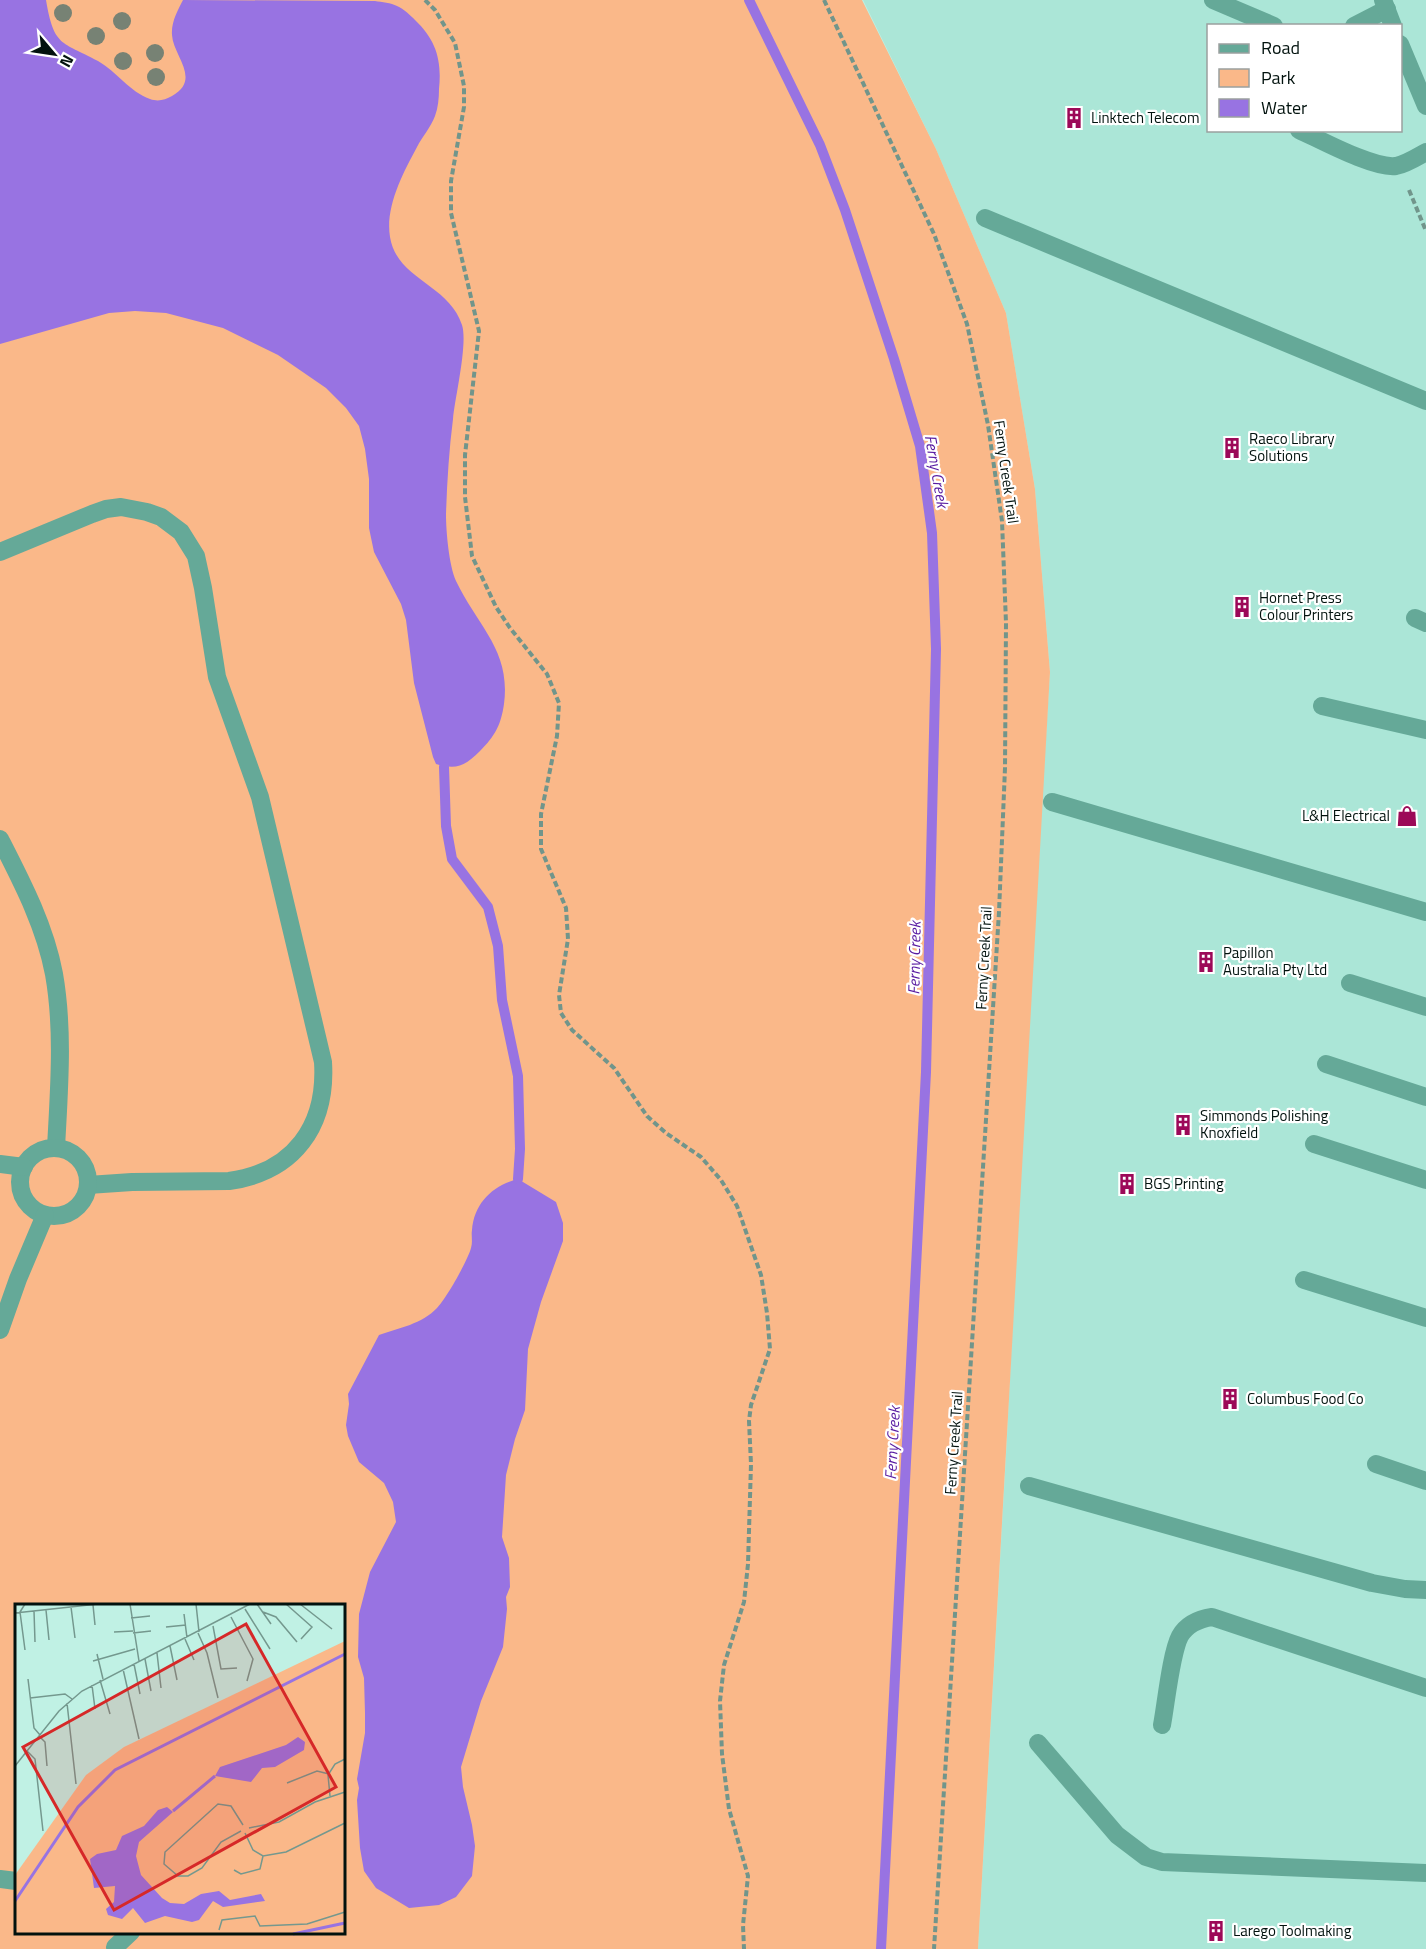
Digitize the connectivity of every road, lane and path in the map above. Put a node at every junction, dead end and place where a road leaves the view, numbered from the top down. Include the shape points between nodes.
1 (425, 0) edge
2 (824, 0) edge
3 (1213, 0) edge
4 (1387, 12) edge
5 (1269, 24) edge
6 (1359, 24) edge
7 (1402, 46) edge
8 (1426, 106) edge
9 (1303, 132) edge
10 (1426, 152) edge
11 (985, 218) dead end
12 (1426, 401) edge
13 (0, 552) edge
14 (1322, 706) dead end
15 (1426, 730) edge
16 (1052, 802) dead end
17 (0, 839) edge
18 (1426, 912) edge
19 (1350, 983) dead end
20 (1426, 1007) edge
21 (1326, 1064) dead end
22 (1426, 1097) edge
23 (1314, 1143) dead end
24 (56, 1148) junction
25 (0, 1164) edge
26 (24, 1167) junction
27 (1426, 1180) edge
28 (88, 1185) junction
29 (45, 1215) junction
30 (1304, 1280) dead end
31 (1426, 1317) edge
32 (0, 1330) edge
33 (1376, 1464) dead end
34 (1426, 1480) edge
35 (1029, 1486) dead end
36 (1426, 1590) edge
37 (1426, 1688) edge
38 (1162, 1725) dead end
39 (1038, 1743) dead end
40 (1426, 1873) edge
41 (0, 1879) edge
42 (15, 1881) edge
43 (128, 1934) edge
44 (112, 1943) edge
45 (744, 1949) edge
46 (934, 1949) edge

1 - 45 path via 455,43 464,86 451,213 479,331 465,455 472,556 496,607 547,674 559,704 540,831 541,849 568,917 559,995 561,1013 572,1030 614,1068 647,1116 701,1157 721,1180 737,1206 761,1275 770,1349 751,1405 748,1564 744,1602 724,1665 720,1701 729,1809 748,1876
2 - 46 path, Ferny Creek Trail via 934,234 967,324 988,425 1002,521 1005,757 999,912
3 - 5 street
4 - 6 street
7 - 8 street
9 - 10 street via 1365,160 1388,166
11 - 12 street
13 - 28 street via 106,508 121,507 161,517 189,543 200,569 216,677 260,797 322,1062 324,1091 312,1126 304,1140 269,1170 229,1181
14 - 15 street
16 - 18 street
17 - 24 street via 27,892 54,974 60,1057
19 - 20 street
21 - 22 street
23 - 27 street
24 - 26 street via 36,1154
24 - 28 street via 75,1155 83,1163
25 - 26 street
26 - 29 street via 21,1190 34,1210
28 - 29 street via 81,1204 73,1210
29 - 32 street
30 - 31 street
33 - 34 street
35 - 36 street via 1372,1583
37 - 38 street via 1212,1617 1199,1619 1180,1635
39 - 40 street via 1117,1835 1146,1857 1162,1862
41 - 42 street
43 - 44 street

